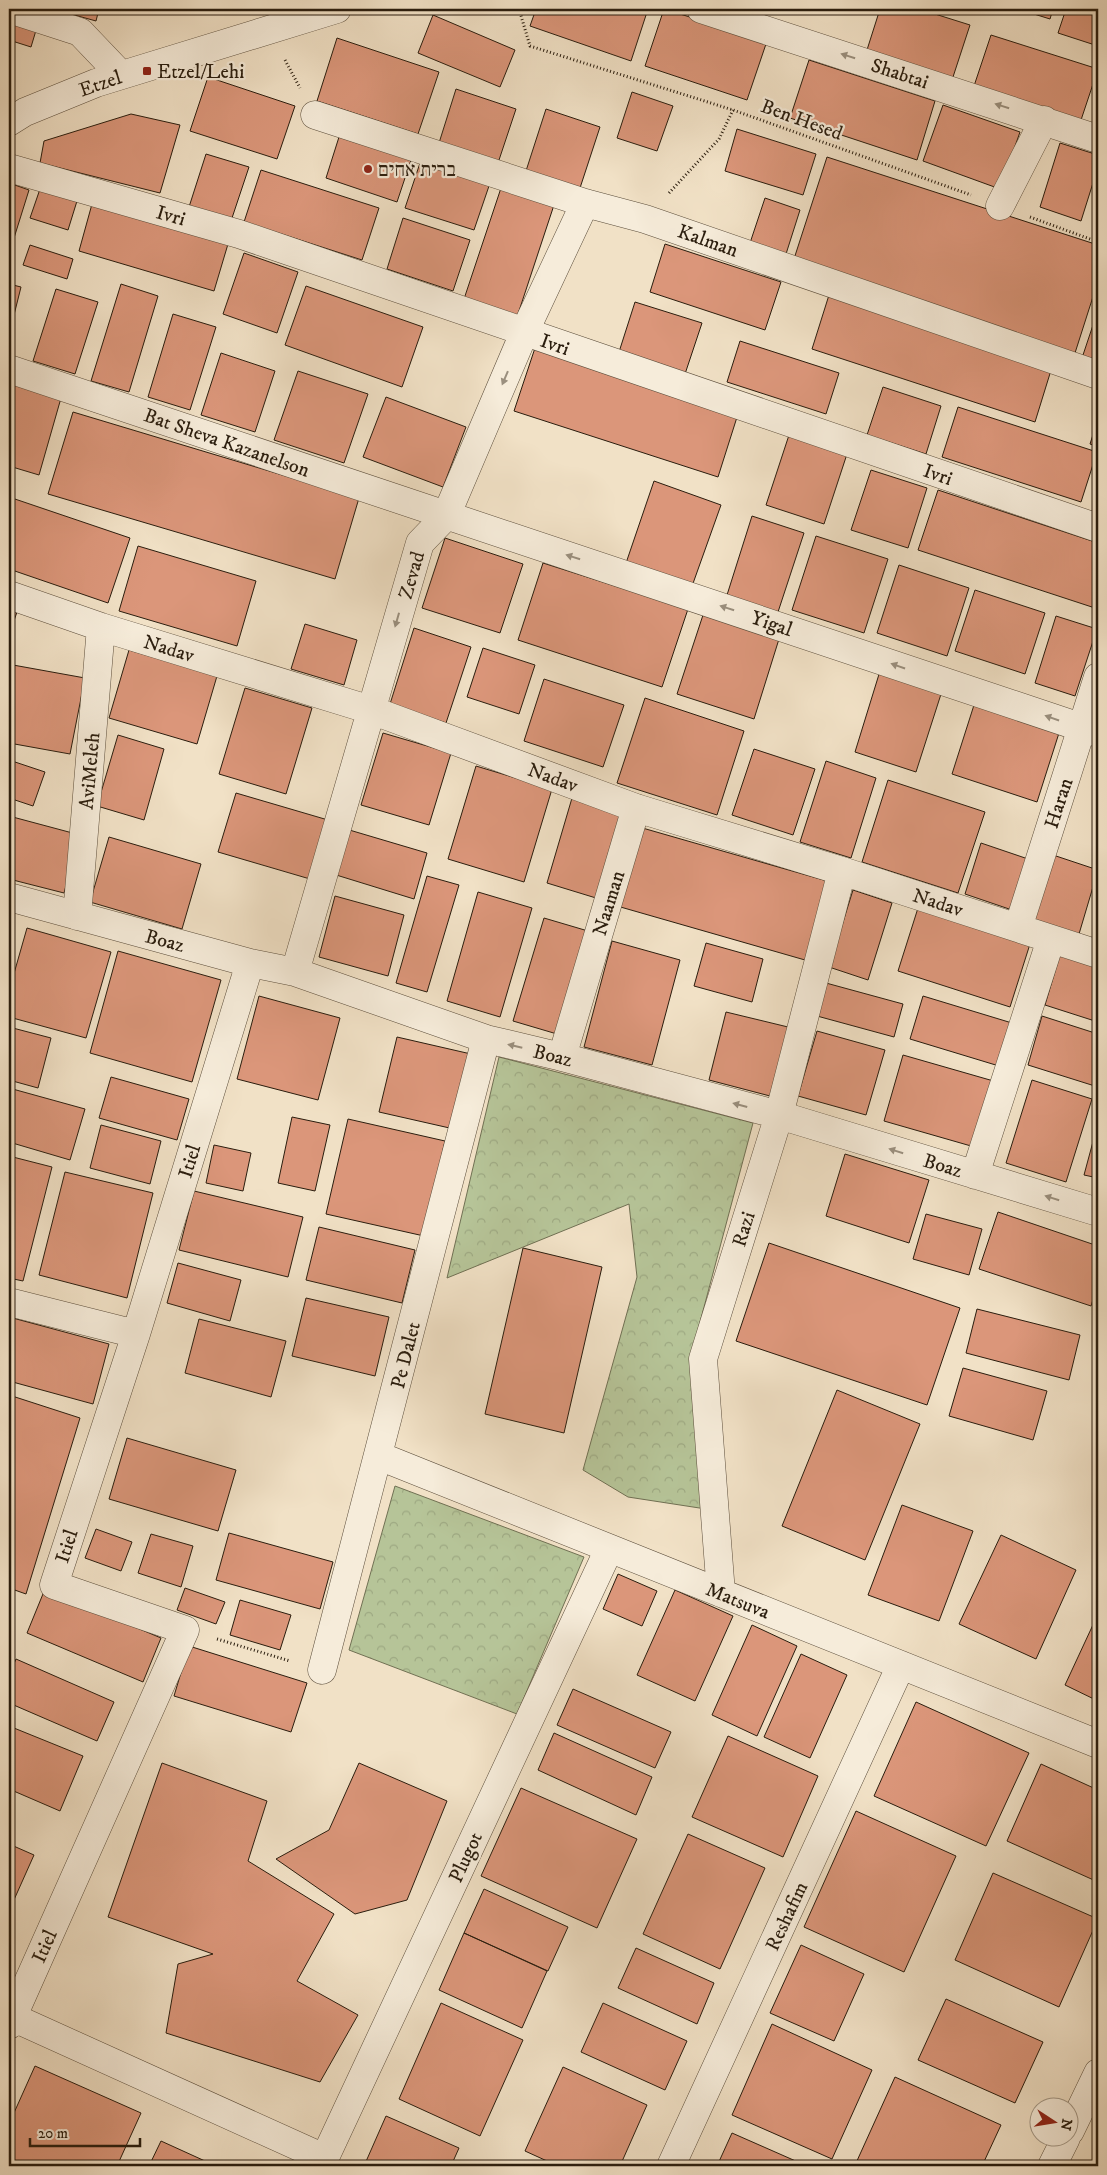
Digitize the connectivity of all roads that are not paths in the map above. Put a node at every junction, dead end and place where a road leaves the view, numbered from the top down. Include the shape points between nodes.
1 (9, 9) edge
2 (337, 9) edge
3 (701, 9) edge
4 (121, 76) junction
5 (315, 115) road end
6 (1044, 120) junction
7 (9, 122) edge
8 (1098, 139) edge
9 (9, 168) edge
10 (585, 203) junction
11 (1000, 206) road end
12 (524, 333) junction
13 (9, 369) edge
14 (1098, 375) edge
15 (446, 516) junction
16 (1098, 528) edge
17 (9, 595) edge
18 (101, 627) junction
19 (1098, 677) edge
20 (371, 710) junction
21 (1090, 730) edge
22 (636, 808) junction
23 (842, 871) junction
24 (10, 904) edge
25 (77, 916) junction
26 (1018, 928) junction
27 (1051, 939) junction
28 (1098, 954) edge
29 (250, 963) junction
30 (295, 972) junction
31 (486, 1039) junction
32 (562, 1057) junction
33 (778, 1115) junction
34 (976, 1175) junction
35 (1098, 1212) edge
36 (9, 1302) edge
37 (136, 1334) junction
38 (379, 1456) junction
39 (609, 1549) junction
40 (721, 1593) junction
41 (901, 1666) junction
42 (322, 1670) road end
43 (1098, 1744) edge
44 (10, 2021) edge
45 (1098, 2073) edge
46 (1080, 2110) edge
47 (1061, 2148) edge
48 (323, 2162) edge
49 (671, 2166) edge
50 (1052, 2166) edge

1 - 4 street via 80,32
2 - 4 street, Etzel
6 -> 3 street, Shabtai
4 - 7 street, Etzel via 25,112
5 - 10 street, Kalman
6 - 8 street, Shabtai
6 - 11 street
9 - 12 street, Ivri via 239,234
10 - 12 street, Zevad
10 - 14 street, Kalman via 645,219
12 -> 15 street, Zevad
12 - 16 street, Ivri
13 - 15 street, Bat Sheva Kazanelson
15 -> 20 street, Zevad via 420,543
21 -> 15 street, Yigal
17 - 18 street, Nadav
18 - 20 street, Nadav
18 - 25 street, AviMeleh
19 - 21 street, Haran
20 - 22 street, Nadav
20 - 30 street, Zevad
21 - 26 street, Haran
22 - 23 street, Nadav
22 - 32 street, Naaman
23 - 26 street, Nadav
23 - 33 street, Razi
24 - 25 street, Boaz
25 - 29 street, Boaz
26 - 27 street, Nadav
27 - 28 street, Nadav
27 - 34 street
29 - 30 street, Boaz
29 - 37 street, Itiel
30 - 31 street, Boaz
32 -> 31 street, Boaz
31 - 38 street, Pe Dalet
33 -> 32 street, Boaz
34 -> 33 street, Boaz
33 - 40 street, Razi via 703,1359
35 -> 34 street, Boaz
36 - 37 street
37 - 44 street, Itiel via 54,1585 185,1630
38 - 39 street, Matsuva
38 - 42 street, Pe Dalet
39 - 40 street, Matsuva
39 - 48 street, Plugot
40 - 41 street, Matsuva
41 - 43 street, Matsuva
41 - 49 street, Reshafim
44 - 48 street
45 - 46 street
47 - 50 street

